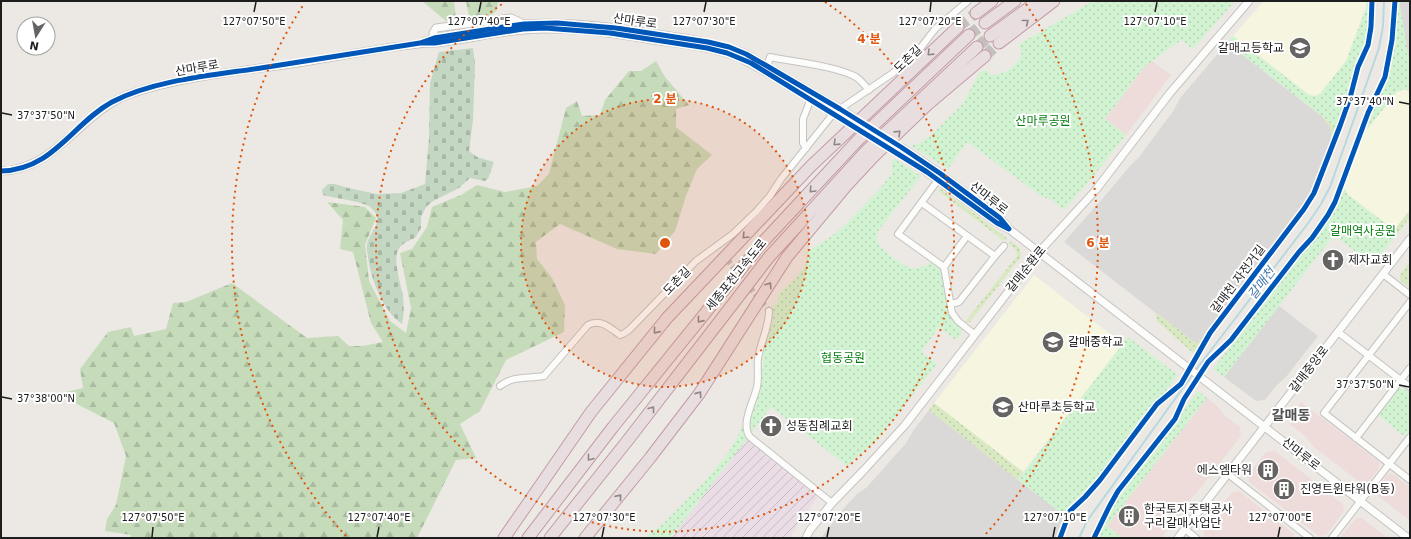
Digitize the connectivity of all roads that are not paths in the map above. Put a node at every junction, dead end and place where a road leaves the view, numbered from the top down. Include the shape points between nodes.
1 (968, 1) edge
2 (992, 1) edge
3 (1015, 1) edge
4 (1038, 1) edge
5 (1054, 1) edge
6 (1249, 1) edge
7 (976, 13) tunnel mouth
8 (985, 23) tunnel mouth
9 (958, 27) tunnel mouth
10 (969, 35) tunnel mouth
11 (435, 40) junction
12 (977, 47) tunnel mouth
13 (985, 56) tunnel mouth
14 (766, 69) junction
15 (869, 90) junction
16 (812, 96) junction
17 (840, 109) junction
18 (833, 114) junction
19 (806, 148) junction
20 (1, 171) edge
21 (938, 180) junction
22 (922, 203) junction
23 (1009, 229) junction
24 (967, 236) junction
25 (1410, 239) edge
26 (716, 246) junction
27 (1004, 246) dead end
28 (721, 252) tunnel mouth
29 (1039, 252) junction
30 (995, 256) junction
31 (944, 267) junction
32 (1383, 274) junction
33 (1410, 295) edge
34 (1410, 302) edge
35 (951, 304) junction
36 (769, 311) dead end
37 (1338, 332) junction
38 (974, 334) junction
39 (1369, 356) junction
40 (1410, 368) edge
41 (1401, 380) junction
42 (500, 386) dead end
43 (1410, 387) edge
44 (1265, 426) junction
45 (1410, 437) edge
46 (1356, 438) junction
47 (1390, 464) junction
48 (1228, 474) junction
49 (1410, 480) edge
50 (1361, 500) junction
51 (832, 503) junction
52 (1185, 529) junction
53 (504, 538) edge
54 (528, 538) edge
55 (550, 538) edge
56 (585, 538) edge
57 (806, 538) edge
58 (1178, 538) edge
59 (1196, 538) edge
60 (1310, 538) edge
61 (1332, 538) edge
62 (1408, 538) edge

1 - 15 street, 도촌길 via 935,28 919,50
2 - 7 highway
3 - 8 highway
4 -> 5 highway via 995,40
6 - 29 street, 갈매순환로 via 1170,93 1095,191
9 -> 53 highway via 811,166 667,318 591,412
10 -> 54 highway, 세종포천고속도로 via 857,140 762,243
11 - 14 street, 산마루로 via 545,28 610,33 707,48
11 - 14 street, 산마루로 via 524,24 557,23 616,28 729,47 746,54
11 - 20 street, 산마루로 via 151,87 110,103 47,156 26,167
55 -> 12 highway, 세종포천고속도로 via 769,257 867,150
56 -> 13 highway via 699,394 787,257 874,156
14 - 15 street via 770,57 820,66 845,72 857,78
14 - 16 street, 산마루로
15 - 17 street, 도촌길
16 - 17 street, 산마루로
16 - 18 street, 산마루로
16 - 19 street via 803,119 802,143
17 - 18 street, 산마루로 via 850,120
18 - 19 street, 도촌길
19 - 26 street, 도촌길 via 756,212
21 - 22 street
21 - 23 street, 산마루로
21 - 23 street, 산마루로 via 898,150 1000,218
22 - 24 street
22 - 31 street via 898,234
23 - 29 street, 산마루로
24 - 30 street
24 - 31 street
25 - 32 street, 갈매중앙로
26 - 28 street
26 - 42 street, 도촌길 via 696,261 623,334 620,335 600,322 593,322 544,376 507,380
27 - 30 street
29 - 38 street, 갈매순환로
29 - 44 street, 산마루로
30 - 35 street via 959,302
31 - 35 street
32 - 33 street
32 - 37 street, 갈매중앙로
34 - 39 street
35 - 38 street via 954,318
36 - 51 street via 769,320 758,359 758,387 746,422 747,433
37 - 39 street
37 - 44 street, 갈매중앙로
38 - 51 street, 갈매순환로 via 905,425
39 - 41 street
39 - 46 street via 1324,413
40 - 41 street
41 - 43 street
41 - 46 street
44 - 48 street, 갈매중앙로
44 - 50 street, 산마루로
45 - 47 street
46 - 47 street
47 - 49 street
47 - 50 street
48 - 52 street, 갈매중앙로
48 - 60 street
50 - 61 street
50 - 62 street, 산마루로
51 - 57 street, 갈매순환로
52 - 58 street, 갈매중앙로
52 - 59 street

